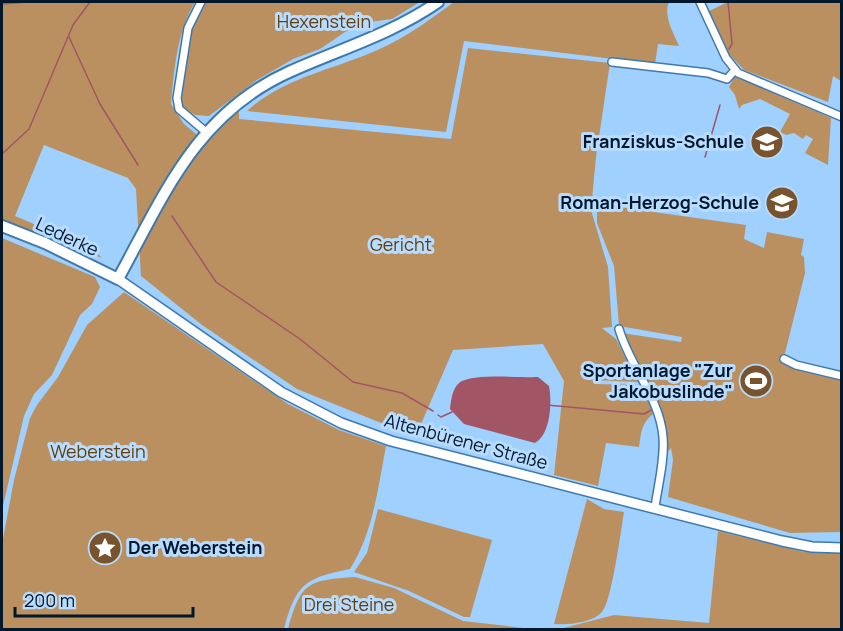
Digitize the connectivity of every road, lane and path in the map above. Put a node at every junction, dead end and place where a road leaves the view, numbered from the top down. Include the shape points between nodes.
1 (201, 2) edge
2 (438, 2) edge
3 (700, 2) edge
4 (612, 62) dead end
5 (735, 70) junction
6 (842, 117) edge
7 (206, 132) junction
8 (2, 226) edge
9 (118, 279) junction
10 (618, 329) dead end
11 (784, 359) dead end
12 (842, 376) edge
13 (655, 507) junction
14 (842, 548) edge

1 - 7 street via 188,28 177,98 179,109
2 - 7 main road via 401,26 258,88
3 - 5 street
4 - 5 street via 708,73 727,79
5 - 6 street via 749,80
7 - 9 main road via 179,167
8 - 9 main road, Lederke
9 - 13 street, Altenbürener Straße via 281,392 341,423 391,441
10 - 13 street via 663,435
11 - 12 street
13 - 14 street, Altenbürener Straße via 782,541

